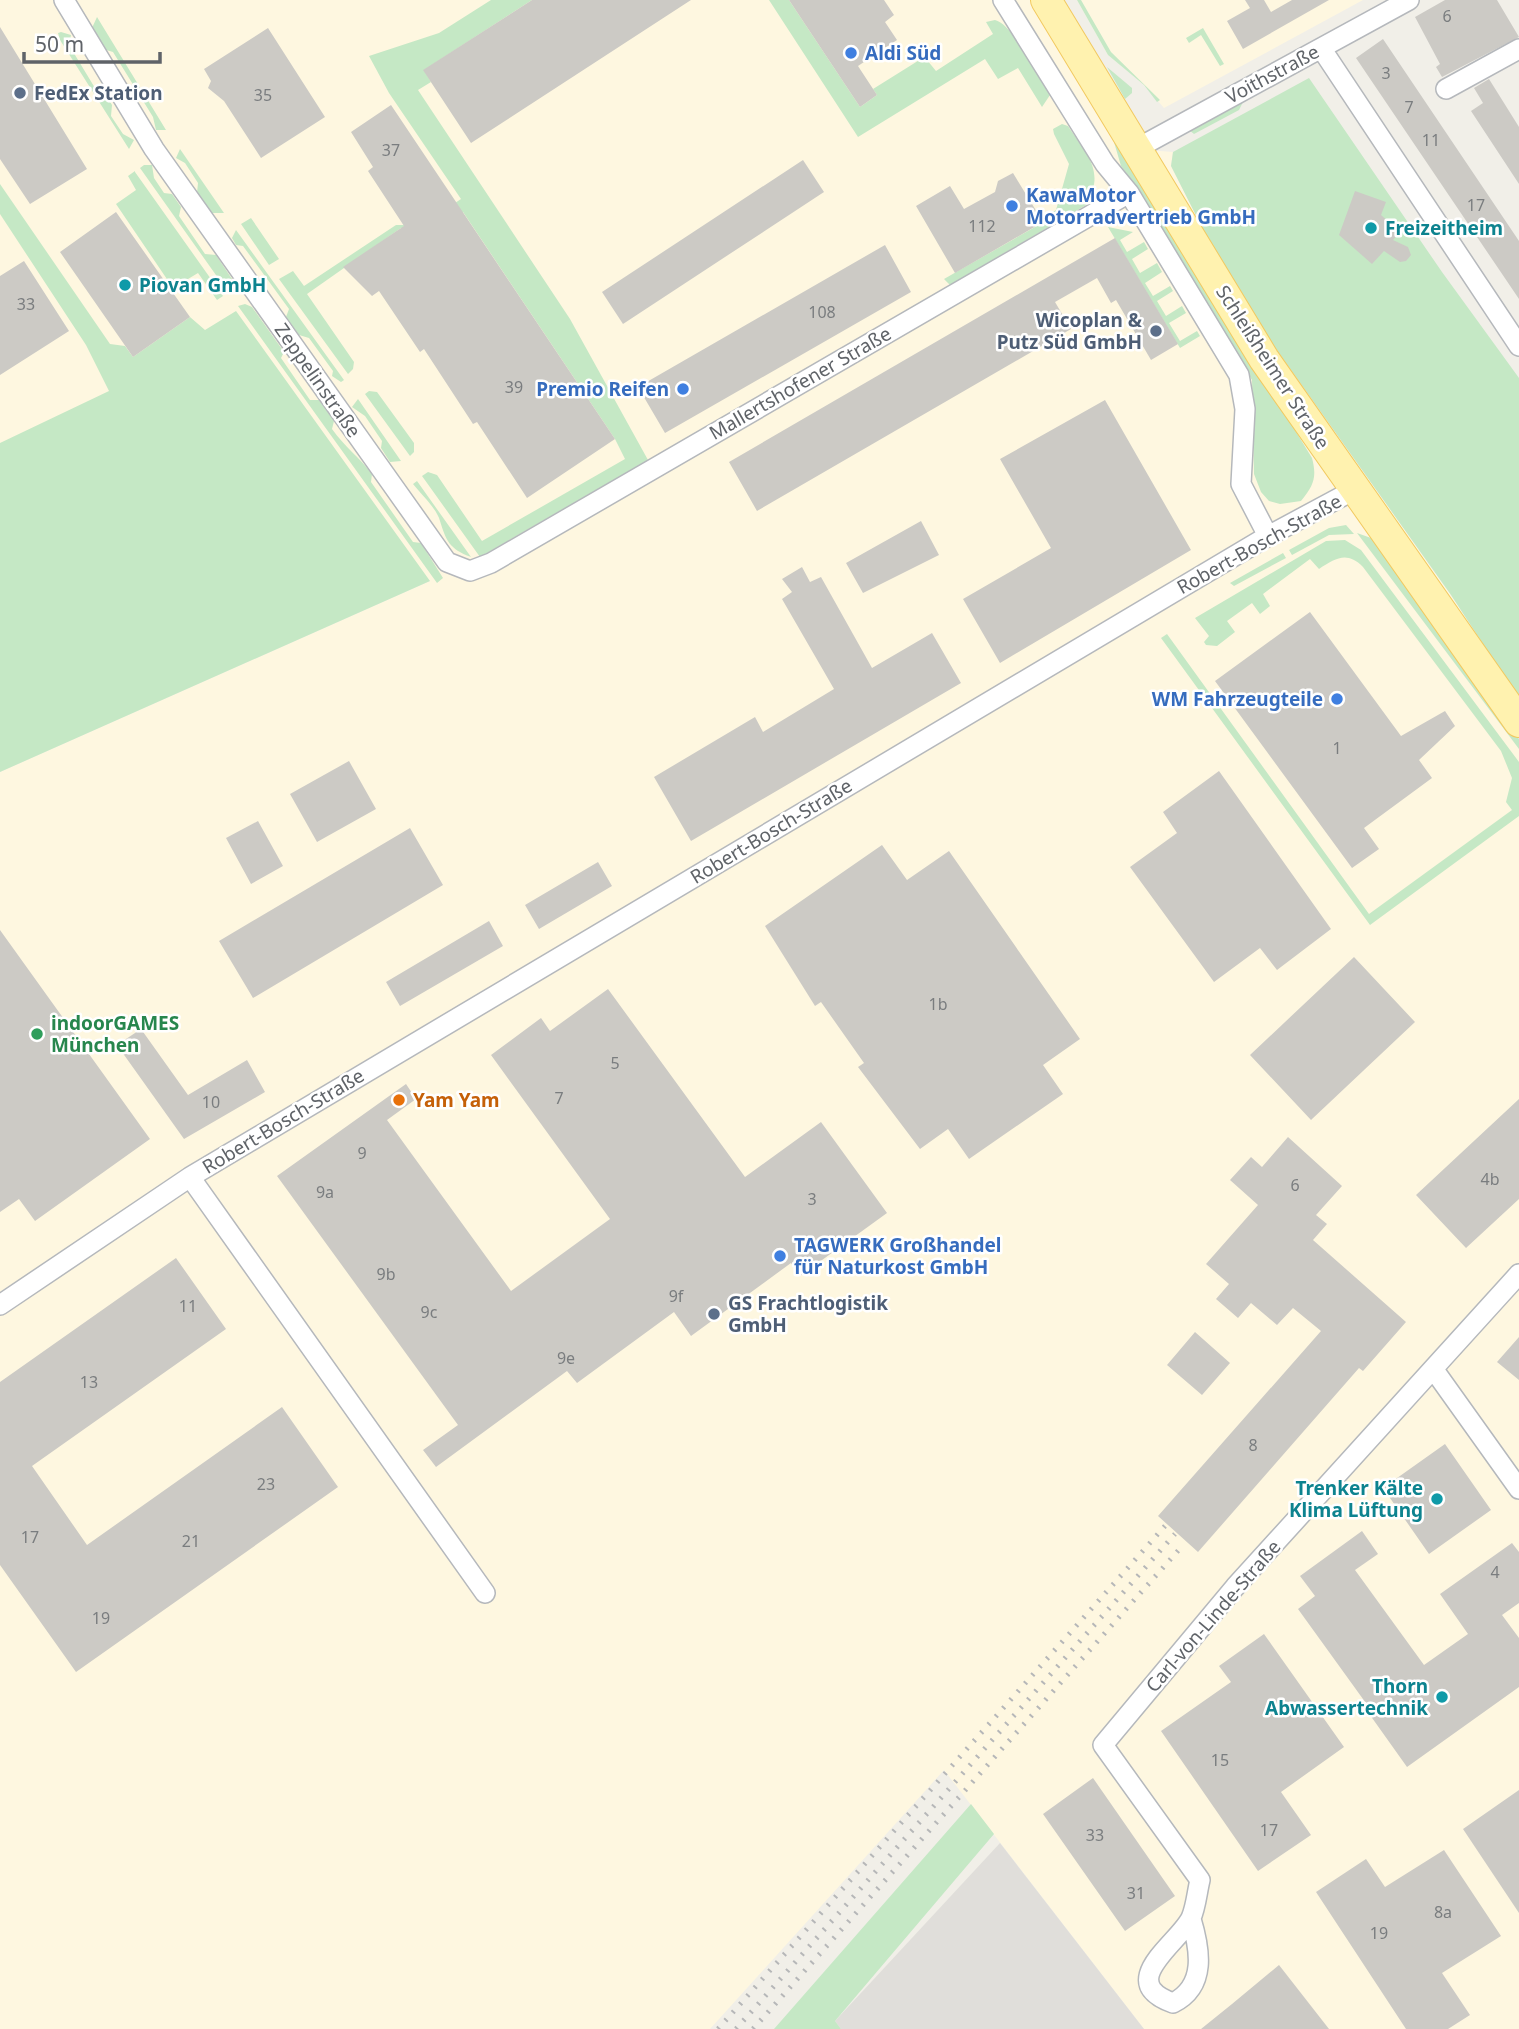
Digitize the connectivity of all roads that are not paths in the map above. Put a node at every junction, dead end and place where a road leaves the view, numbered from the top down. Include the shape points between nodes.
1 (64, 0) edge
2 (1003, 0) edge
3 (1046, 0) edge
4 (1409, 0) edge
5 (1321, 48) junction
6 (1519, 49) edge
7 (1446, 89) dead end
8 (1136, 149) junction
9 (1129, 193) junction
10 (1519, 346) edge
11 (1354, 490) junction
12 (1268, 536) junction
13 (470, 571) joint
14 (1519, 722) edge
15 (190, 1177) junction
16 (1519, 1274) edge
17 (0, 1304) edge
18 (1434, 1370) junction
19 (1519, 1489) edge
20 (485, 1593) dead end
21 (1191, 1919) dead end

1 - 13 street, Zeppelinstraße via 154,149 399,495 447,562
2 - 9 street, Schleißheimer Straße via 1105,164
3 - 8 main road, Schleißheimer Straße
4 - 5 street, Voithstraße
5 - 8 street, Voithstraße
5 - 10 street
6 - 7 street
8 - 11 main road, Schleißheimer Straße via 1264,359
9 - 12 street, Schleißheimer Straße via 1240,375 1245,409 1241,484
9 - 13 street, Mallertshofener Straße via 491,564
11 - 12 street, Robert-Bosch-Straße
11 - 14 main road, Schleißheimer Straße
12 - 15 street, Robert-Bosch-Straße
15 - 17 street, Robert-Bosch-Straße
15 - 20 street, Robert-Bosch-Straße
16 - 18 street, Carl-von-Linde-Straße
18 - 19 street
18 - 21 street, Carl-von-Linde-Straße via 1235,1587 1103,1745 1200,1880

